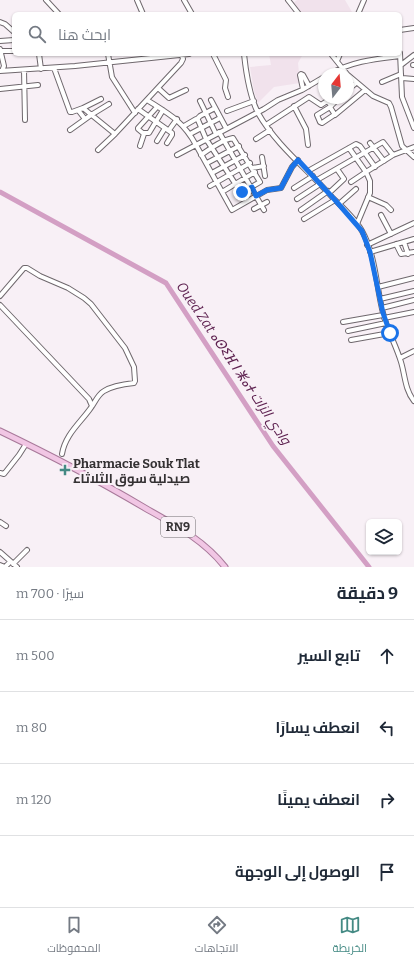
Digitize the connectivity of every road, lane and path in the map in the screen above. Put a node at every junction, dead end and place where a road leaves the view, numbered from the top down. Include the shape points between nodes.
1 (46, 0) edge
2 (137, 0) edge
3 (184, 0) edge
4 (364, 0) edge
5 (290, 1) edge
6 (57, 12) edge
7 (142, 12) edge
8 (191, 12) edge
9 (298, 12) edge
10 (359, 12) edge
11 (0, 22) edge
12 (414, 28) edge
13 (12, 30) edge
14 (402, 30) edge
15 (12, 40) edge
16 (0, 41) edge
17 (0, 50) edge
18 (12, 51) edge
19 (414, 55) edge
20 (39, 56) edge
21 (108, 56) edge
22 (163, 56) edge
23 (182, 56) edge
24 (214, 56) edge
25 (244, 56) edge
26 (333, 56) edge
27 (339, 56) edge
28 (367, 56) edge
29 (388, 56) edge
30 (400, 56) edge
31 (368, 60) junction
32 (337, 61) junction
33 (108, 63) junction
34 (401, 66) junction
35 (342, 67) joint
36 (54, 68) junction
37 (40, 69) junction
38 (24, 70) junction
39 (1, 71) edge
40 (401, 76) junction
41 (414, 79) edge
42 (318, 82) edge
43 (382, 82) dead end
44 (356, 83) edge
45 (38, 85) dead end
46 (309, 86) junction
47 (24, 87) junction
48 (158, 88) junction
49 (0, 89) edge
50 (303, 89) junction
51 (186, 90) dead end
52 (365, 90) junction
53 (228, 97) dead end
54 (101, 99) dead end
55 (147, 100) junction
56 (211, 100) dead end
57 (200, 101) dead end
58 (254, 101) junction
59 (109, 104) dead end
60 (332, 104) edge
61 (294, 106) junction
62 (330, 106) junction
63 (157, 107) junction
64 (83, 108) junction
65 (215, 108) junction
66 (78, 110) junction
67 (163, 110) junction
68 (137, 111) junction
69 (227, 111) dead end
70 (258, 112) junction
71 (206, 113) junction
72 (91, 114) junction
73 (334, 115) junction
74 (149, 116) junction
75 (220, 118) junction
76 (85, 119) junction
77 (177, 119) junction
78 (197, 119) junction
79 (25, 120) dead end
80 (156, 122) junction
81 (211, 123) junction
82 (266, 125) junction
83 (184, 126) junction
84 (202, 128) junction
85 (226, 128) junction
86 (414, 128) edge
87 (167, 129) junction
88 (70, 130) dead end
89 (270, 130) junction
90 (144, 133) junction
91 (218, 133) junction
92 (115, 134) junction
93 (190, 134) junction
94 (206, 139) junction
95 (256, 139) dead end
96 (157, 141) dead end
97 (225, 141) junction
98 (168, 143) dead end
99 (308, 144) dead end
100 (370, 144) dead end
101 (196, 145) junction
102 (140, 146) dead end
103 (239, 146) junction
104 (414, 147) edge
105 (211, 148) junction
106 (349, 148) junction
107 (374, 148) junction
108 (98, 150) dead end
109 (230, 150) junction
110 (407, 150) junction
111 (365, 153) junction
112 (201, 154) junction
113 (177, 155) dead end
114 (245, 155) junction
115 (393, 155) junction
116 (217, 157) junction
117 (262, 157) dead end
118 (414, 157) edge
119 (356, 158) junction
120 (236, 160) junction
121 (298, 160) junction
122 (384, 161) junction
123 (207, 163) junction
124 (250, 163) junction
125 (224, 166) junction
126 (264, 166) junction
127 (375, 167) junction
128 (240, 168) junction
129 (252, 168) junction
130 (337, 169) junction
131 (308, 171) junction
132 (255, 172) junction
133 (366, 172) junction
134 (212, 173) junction
135 (229, 175) junction
136 (265, 176) dead end
137 (313, 176) junction
138 (246, 178) junction
139 (217, 182) junction
140 (319, 182) junction
141 (351, 182) dead end
142 (235, 183) junction
143 (210, 186) dead end
144 (252, 187) junction
145 (294, 188) dead end
146 (356, 189) dead end
147 (222, 192) junction
148 (328, 192) junction
149 (256, 196) junction
150 (368, 197) junction
151 (297, 199) dead end
152 (335, 200) junction
153 (267, 202) dead end
154 (339, 204) junction
155 (261, 205) junction
156 (254, 209) dead end
157 (264, 210) dead end
158 (301, 210) dead end
159 (391, 210) dead end
160 (381, 215) dead end
161 (304, 219) dead end
162 (357, 224) junction
163 (414, 224) edge
164 (391, 234) junction
165 (414, 239) edge
166 (404, 242) junction
167 (396, 244) junction
168 (367, 245) junction
169 (370, 252) junction
170 (414, 252) edge
171 (408, 254) junction
172 (414, 278) edge
173 (378, 287) junction
174 (414, 290) edge
175 (0, 296) edge
176 (380, 299) junction
177 (414, 300) edge
178 (0, 305) edge
179 (382, 308) junction
180 (414, 312) edge
181 (367, 318) junction
182 (384, 319) junction
183 (343, 322) dead end
184 (370, 327) junction
185 (348, 331) dead end
186 (390, 333) junction
187 (372, 336) junction
188 (351, 340) dead end
189 (414, 351) edge
190 (400, 358) junction
191 (414, 401) edge
192 (92, 406) junction
193 (0, 431) edge
194 (26, 444) junction
195 (62, 454) dead end
196 (0, 473) edge
197 (0, 522) edge
198 (6, 526) dead end
199 (27, 550) dead end
200 (0, 552) edge
201 (14, 564) edge
202 (1, 566) edge
203 (225, 567) edge

1 - 6 street
2 - 7 street
3 - 8 street
4 - 10 street
5 - 9 street
11 - 13 street
12 - 14 street
15 - 16 street
17 - 18 street
17 - 39 street via 4,66
19 - 34 street
20 - 37 street
21 - 33 street
22 - 33 street
23 - 48 street via 181,63
24 - 53 street via 226,80
25 - 58 street
26 - 32 street
27 - 32 street
28 - 31 street
29 - 31 street
30 - 34 street
31 - 35 street
32 - 35 street
33 - 36 street
33 - 68 street via 112,77
34 - 40 street
36 - 37 street
36 - 66 street via 68,110
37 - 38 street
38 - 39 street
38 - 47 street
40 - 41 street
40 - 43 street
40 - 86 street via 404,103
42 - 46 street
44 - 52 street
45 - 47 street
46 - 50 street
46 - 50 street via 300,74
47 - 49 street
47 - 79 street
48 - 51 street via 169,98
48 - 55 street
50 - 70 street
52 - 73 street
52 - 110 street via 378,100 389,103 402,146
54 - 64 street
55 - 63 street
55 - 68 street
56 - 65 street
57 - 71 street
58 - 69 street
58 - 70 street
59 - 72 street
60 - 62 street
61 - 62 street via 309,97 321,105 327,101
61 - 82 street
61 - 99 street via 306,129
62 - 73 street
62 - 73 street via 317,115 320,122
63 - 67 street
63 - 74 street
64 - 66 street
64 - 72 street
65 - 71 street
65 - 75 street
66 - 76 street
67 - 77 street
67 - 80 street
68 - 74 street
68 - 92 street
70 - 82 street
70 - 85 street
71 - 78 street
71 - 81 street
72 - 76 street
72 - 92 street
74 - 80 street
74 - 90 street via 138,128
75 - 81 street
75 - 85 street
76 - 88 street
77 - 83 street
77 - 87 street
78 - 83 street
78 - 84 street
80 - 87 street
80 - 90 street via 149,133
81 - 84 street
81 - 91 street
82 - 89 street
83 - 93 street
84 - 93 street
84 - 94 street
85 - 91 street
87 - 96 street
87 - 98 street via 173,134
89 - 95 street
89 - 121 street
90 - 102 street
91 - 94 street
91 - 97 street
92 - 108 street
93 - 101 street
94 - 101 street
94 - 105 street
97 - 103 street via 233,138
97 - 105 street
97 - 109 street
100 - 107 street
101 - 112 street
101 - 113 street
103 - 109 street
103 - 114 street
104 - 110 street
105 - 112 street
105 - 116 street
106 - 111 street via 357,144
106 - 119 street
106 - 131 street
107 - 111 street
107 - 115 street via 383,142
107 - 122 street
109 - 116 street
109 - 120 street
110 - 115 street
110 - 118 street
111 - 119 street
111 - 127 street
112 - 123 street
114 - 120 street
114 - 124 street
115 - 122 street
116 - 123 street
116 - 125 street
117 - 126 street
119 - 130 street
119 - 133 street
120 - 125 street
120 - 128 street
121 - 131 street
121 - 149 street via 281,188 267,190
122 - 127 street
123 - 134 street
124 - 128 street
124 - 129 street
125 - 134 street
125 - 135 street
126 - 129 street
126 - 136 street
127 - 133 street
128 - 135 street
128 - 138 street
129 - 132 street
130 - 140 street
130 - 148 street via 344,180
131 - 137 street
132 - 138 street
132 - 144 street via 261,182
133 - 141 street
133 - 150 street via 371,186
134 - 139 street
135 - 139 street
135 - 142 street
137 - 140 street
137 - 145 street
138 - 142 street
138 - 144 street
139 - 143 street
139 - 147 street
140 - 148 street
140 - 151 street
142 - 144 street via 242,192
142 - 147 street
144 - 149 street
146 - 154 street
147 - 149 street via 232,210
148 - 152 street
148 - 158 street
149 - 155 street
150 - 159 street
150 - 162 street
152 - 154 street
152 - 161 street
153 - 155 street
154 - 162 street
155 - 156 street
155 - 157 street
160 - 164 street
162 - 168 street
163 - 164 street
164 - 168 street
165 - 166 street
166 - 167 street
166 - 171 street
167 - 169 street
167 - 171 street via 401,254
168 - 169 street
169 - 173 street
170 - 171 street
172 - 173 street
173 - 176 street
174 - 176 street
175 - 192 street via 20,271 27,268 68,288 91,304 125,348 134,368 135,381 104,391
176 - 179 street
177 - 179 street
178 - 192 street via 89,399
179 - 182 street
180 - 182 street
181 - 182 street
181 - 183 street
181 - 184 street
182 - 184 street
182 - 186 street
184 - 185 street
184 - 187 street
186 - 187 street
186 - 190 street
187 - 188 street
189 - 190 street
190 - 191 street via 407,390
192 - 195 street via 70,434
193 - 194 main road, RN9
194 - 196 street via 4,474
194 - 203 main road, RN9 via 93,478 186,532 211,550
197 - 198 street
199 - 201 street
200 - 201 street
201 - 202 street

